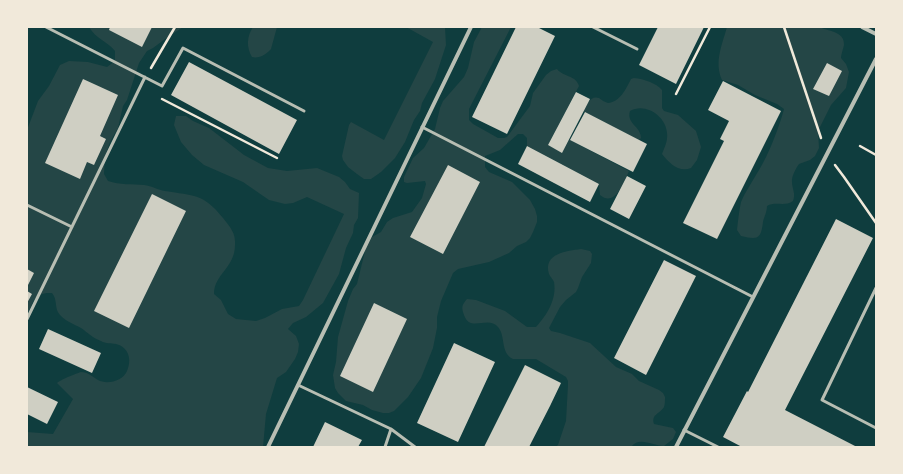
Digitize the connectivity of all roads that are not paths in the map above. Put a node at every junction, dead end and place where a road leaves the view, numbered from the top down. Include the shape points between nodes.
1 (46, 27) edge
2 (471, 27) edge
3 (593, 27) edge
4 (862, 27) edge
5 (876, 34) edge
6 (637, 49) dead end
7 (876, 59) edge
8 (145, 77) junction
9 (304, 111) dead end
10 (422, 127) junction
11 (27, 205) edge
12 (72, 227) junction
13 (876, 288) edge
14 (753, 297) junction
15 (27, 319) edge
16 (298, 385) junction
17 (876, 428) edge
18 (391, 429) junction
19 (684, 430) junction
20 (268, 447) edge
21 (385, 447) edge
22 (415, 447) edge
23 (676, 447) edge
24 (718, 447) edge

1 - 8 lane
2 - 10 street
3 - 6 lane
4 - 5 street
7 - 14 street
8 - 9 lane via 162,86 183,48
8 - 12 lane
10 - 14 lane
10 - 16 street
11 - 12 lane
12 - 15 lane
13 - 17 lane via 822,400
14 - 19 street
16 - 18 lane
16 - 20 street
18 - 21 lane
18 - 22 lane
19 - 23 street
19 - 24 lane

